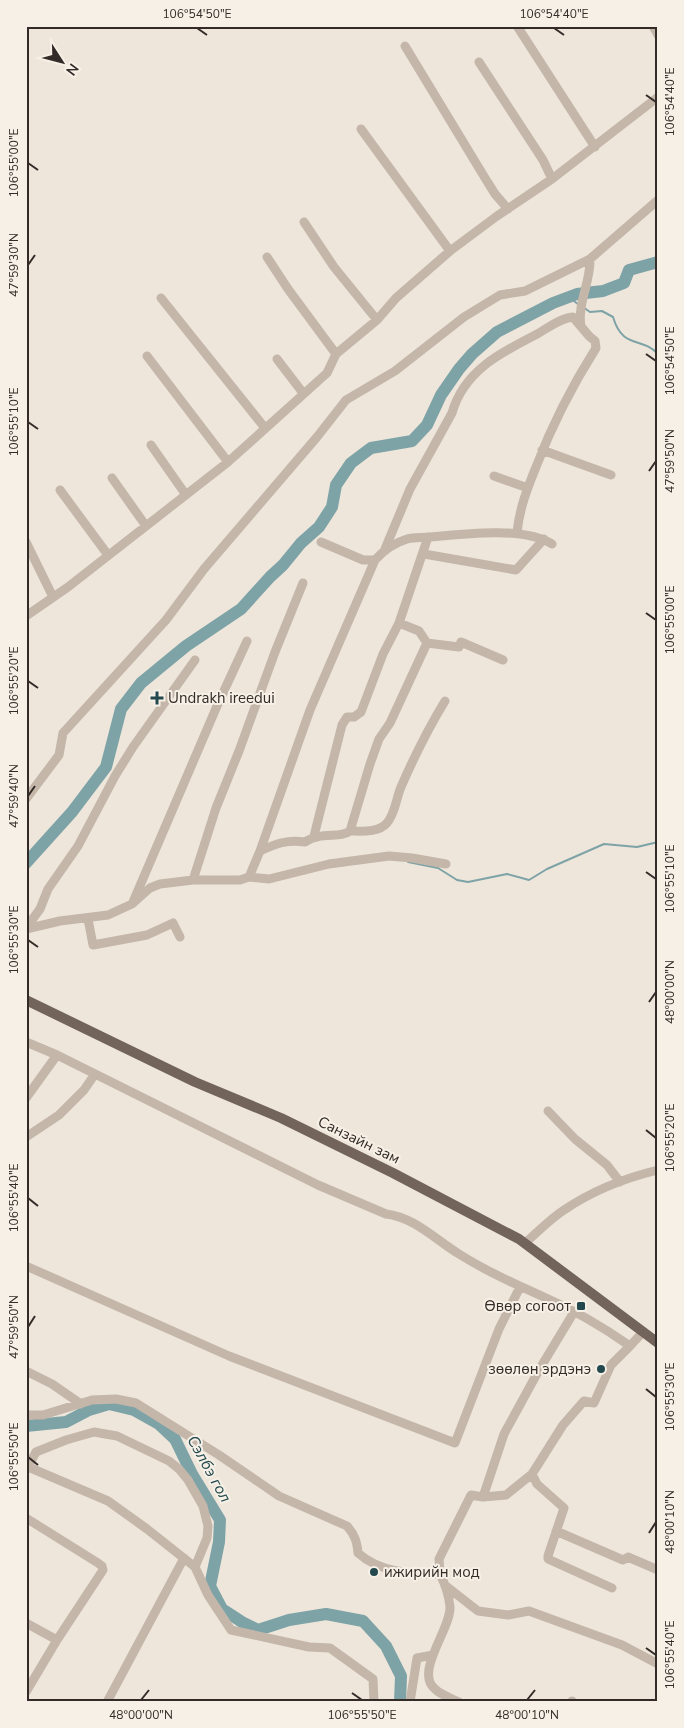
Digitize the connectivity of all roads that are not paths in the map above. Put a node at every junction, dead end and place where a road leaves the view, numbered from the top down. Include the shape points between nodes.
1 (517, 26) edge
2 (653, 26) edge
3 (658, 35) edge
4 (405, 46) dead end
5 (479, 62) dead end
6 (658, 97) edge
7 (361, 129) dead end
8 (595, 147) junction
9 (552, 179) junction
10 (658, 200) edge
11 (508, 209) junction
12 (304, 222) dead end
13 (450, 251) junction
14 (268, 257) dead end
15 (590, 259) junction
16 (160, 298) dead end
17 (377, 320) junction
18 (581, 326) junction
19 (336, 354) junction
20 (147, 356) dead end
21 (277, 359) dead end
22 (303, 393) junction
23 (265, 428) junction
24 (151, 444) dead end
25 (542, 450) junction
26 (228, 462) junction
27 (611, 475) dead end
28 (494, 476) dead end
29 (112, 478) dead end
30 (528, 488) junction
31 (60, 490) dead end
32 (186, 495) junction
33 (146, 526) junction
34 (517, 533) junction
35 (428, 538) junction
36 (26, 542) edge
37 (321, 542) dead end
38 (385, 549) junction
39 (424, 554) junction
40 (108, 555) junction
41 (375, 560) junction
42 (303, 583) dead end
43 (53, 597) junction
44 (26, 616) edge
45 (399, 623) junction
46 (247, 641) dead end
47 (427, 643) junction
48 (195, 660) dead end
49 (503, 660) dead end
50 (445, 702) dead end
51 (26, 799) edge
52 (350, 831) junction
53 (314, 836) junction
54 (260, 851) junction
55 (446, 864) dead end
56 (249, 877) junction
57 (193, 880) junction
58 (132, 904) junction
59 (88, 919) junction
60 (26, 928) edge
61 (180, 937) dead end
62 (27, 1001) edge
63 (26, 1042) edge
64 (57, 1055) junction
65 (96, 1074) junction
66 (26, 1098) edge
67 (548, 1111) dead end
68 (26, 1137) edge
69 (658, 1170) edge
70 (620, 1182) junction
71 (525, 1243) junction
72 (26, 1266) edge
73 (520, 1286) junction
74 (574, 1312) junction
75 (642, 1333) junction
76 (658, 1343) edge
77 (630, 1346) junction
78 (26, 1371) edge
79 (80, 1404) junction
80 (26, 1415) edge
81 (27, 1467) edge
82 (532, 1474) junction
83 (483, 1497) junction
84 (26, 1518) edge
85 (556, 1531) junction
86 (184, 1558) junction
87 (195, 1567) junction
88 (658, 1570) edge
89 (440, 1574) junction
90 (446, 1586) junction
91 (612, 1588) dead end
92 (26, 1622) edge
93 (57, 1640) junction
94 (433, 1655) junction
95 (658, 1664) edge
96 (26, 1692) edge
97 (107, 1702) edge
98 (374, 1702) edge
99 (410, 1702) edge
100 (458, 1702) edge

1 - 8 street
2 - 3 street
4 - 11 street via 495,194
5 - 9 street
6 - 8 street
7 - 13 street
8 - 9 street
9 - 11 street
10 - 15 street
11 - 13 street
12 - 17 street via 334,267
13 - 17 street via 396,298
14 - 19 street
15 - 18 street via 579,316
15 - 51 street via 525,291 500,295 346,400 204,569 166,620 63,733 59,755
16 - 23 street
17 - 19 street
18 - 25 street via 595,341 596,348 560,409
18 - 38 street via 569,317 499,353 472,375 410,489
19 - 22 street via 327,373
20 - 26 street
21 - 22 street
22 - 23 street
23 - 26 street
24 - 32 street
25 - 27 street
25 - 30 street
26 - 32 street
28 - 30 street
29 - 33 street
30 - 34 street
31 - 40 street
32 - 33 street
33 - 40 street
34 - 35 street via 461,533
34 - 39 street via 548,541 516,570
35 - 38 street via 409,539
35 - 39 street
36 - 43 street
37 - 41 street via 363,560
38 - 41 street
39 - 45 street
40 - 43 street
41 - 54 street via 310,710
42 - 57 street via 216,808
43 - 44 street
45 - 47 street via 419,631
45 - 53 street via 383,654 361,712 344,720
46 - 58 street
47 - 49 street via 460,647 462,642
47 - 52 street via 390,723 379,739
48 - 60 street via 133,747 78,846
50 - 52 street via 421,741 387,823 368,831
52 - 53 street
53 - 54 street via 305,842 279,842
54 - 56 street
55 - 56 street via 389,856 329,864 269,879
56 - 57 street via 240,880
57 - 58 street via 160,884 150,888
58 - 59 street via 108,915
59 - 60 street
59 - 61 street via 93,945 147,935 173,923
62 - 71 main road, Санзайн зам via 195,1082 281,1118
63 - 64 street
64 - 65 street
64 - 66 street
65 - 68 street via 59,1115
65 - 73 street via 318,1185 386,1214 396,1215 458,1254
67 - 70 street via 607,1165
69 - 70 street
70 - 71 street via 563,1211
71 - 75 main road, Санзайн зам
72 - 73 street via 229,1356 455,1443 499,1329
73 - 74 street
74 - 77 street
74 - 83 street via 504,1434
75 - 76 main road, Санзайн зам
75 - 77 street
77 - 82 street via 611,1365 594,1403 584,1400 563,1425
78 - 79 street
79 - 80 street via 43,1415
79 - 89 street via 116,1399 136,1403 279,1496 347,1526 357,1541 358,1553 365,1560 400,1572
81 - 86 street via 108,1501
81 - 87 street via 36,1452 94,1432 117,1436 169,1461 188,1480 203,1506 208,1526 207,1538
82 - 83 street via 506,1495
82 - 85 street via 537,1484 564,1508
83 - 89 street via 471,1495 439,1560
84 - 93 street via 102,1566 103,1570
85 - 88 street via 623,1560 628,1557
85 - 91 street via 548,1559
86 - 87 street
86 - 97 street
87 - 98 street via 208,1596 231,1630 309,1647 330,1648 373,1679
89 - 90 street
90 - 94 street via 450,1608
90 - 95 street via 478,1611 508,1615 529,1611 622,1645
92 - 93 street
93 - 96 street
94 - 99 street via 417,1658
94 - 100 street via 429,1682 434,1689

